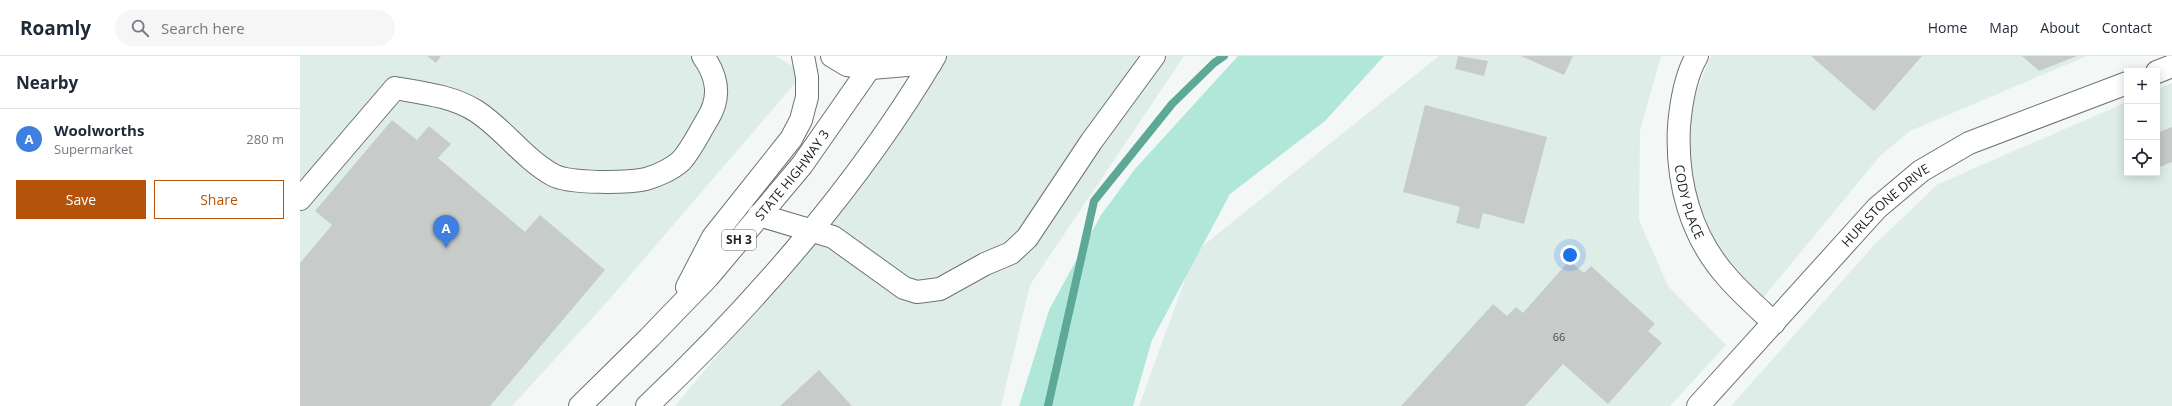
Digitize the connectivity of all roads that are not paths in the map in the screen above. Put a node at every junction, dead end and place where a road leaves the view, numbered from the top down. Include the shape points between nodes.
1 (703, 56) edge
2 (803, 56) edge
3 (832, 56) edge
4 (1154, 56) edge
5 (1697, 56) edge
6 (933, 59) edge
7 (874, 62) edge
8 (2172, 66) edge
9 (2160, 71) edge
10 (2124, 84) edge
11 (300, 199) edge
12 (759, 215) junction
13 (811, 230) junction
14 (675, 311) junction
15 (1774, 323) junction
16 (580, 406) edge
17 (647, 406) edge
18 (1698, 406) edge

1 - 11 main road via 711,67 717,83 717,98 712,112 681,160 664,172 646,179 590,182 555,176 542,168 476,111 447,98 395,88
2 - 14 main road via 807,97 801,120 791,139 713,238
3 - 7 main road via 847,65
4 - 13 main road via 1091,142 1027,238 1011,253 940,289 917,292 904,288 833,237
5 - 15 main road, CODY PLACE via 1691,65 1680,110 1678,154 1684,197 1701,240 1727,277
6 - 7 main road
6 - 13 main road via 876,146
7 - 12 main road, STATE HIGHWAY 3 / SH 3 via 802,165
8 - 9 main road
10 - 15 main road, HURLSTONE DRIVE via 1969,143 1921,171 1877,208
12 - 13 main road
12 - 14 main road, STATE HIGHWAY 3 / SH 3 via 708,277
13 - 17 main road via 746,305
14 - 16 main road, STATE HIGHWAY 3 / SH 3
15 - 18 main road, HURLSTONE DRIVE

